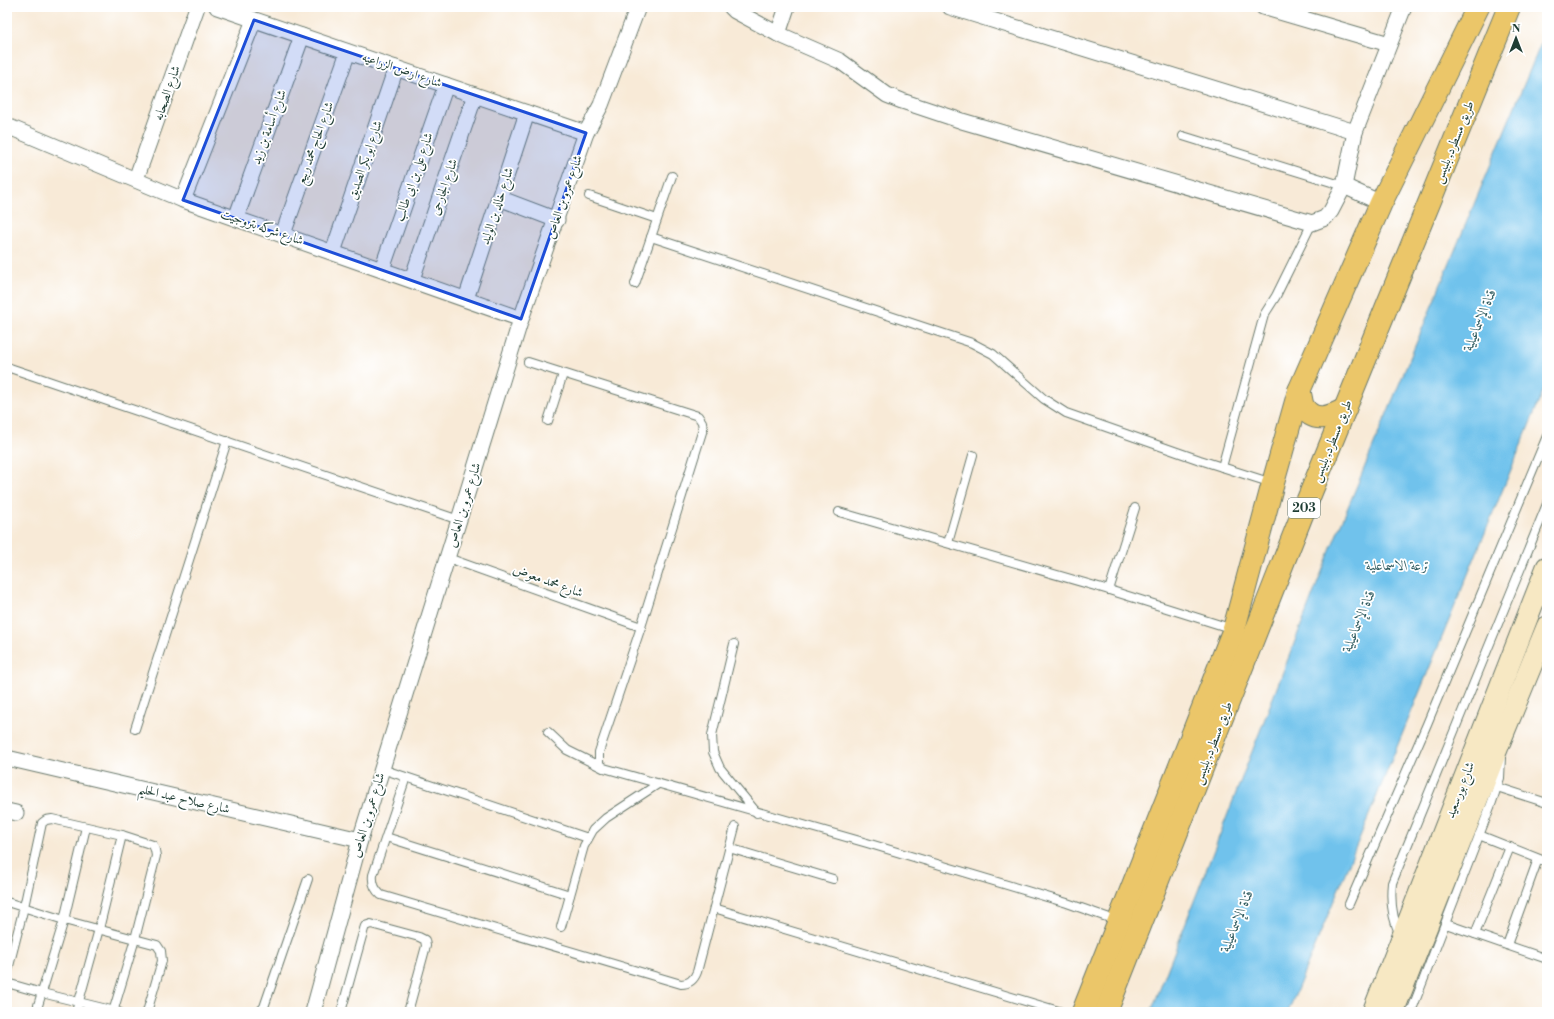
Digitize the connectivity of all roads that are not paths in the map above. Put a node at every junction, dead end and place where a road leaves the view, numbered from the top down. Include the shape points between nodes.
1 (197, 7) edge
2 (217, 7) edge
3 (638, 7) edge
4 (731, 7) edge
5 (787, 7) edge
6 (950, 7) edge
7 (1263, 7) edge
8 (1404, 7) edge
9 (1478, 7) edge
10 (1510, 7) edge
11 (254, 20) junction
12 (778, 34) junction
13 (302, 36) junction
14 (1389, 44) junction
15 (348, 52) junction
16 (396, 68) junction
17 (446, 85) junction
18 (475, 95) junction
19 (527, 113) junction
20 (7, 126) edge
21 (1355, 132) junction
22 (586, 133) junction
23 (1183, 136) dead end
24 (672, 176) dead end
25 (136, 179) junction
26 (1344, 186) junction
27 (589, 196) dead end
28 (499, 198) junction
29 (184, 200) junction
30 (1381, 203) junction
31 (236, 218) junction
32 (657, 219) junction
33 (556, 220) junction
34 (1312, 223) junction
35 (283, 234) junction
36 (652, 237) junction
37 (333, 252) junction
38 (382, 269) junction
39 (412, 279) junction
40 (635, 284) dead end
41 (466, 299) junction
42 (521, 318) junction
43 (528, 362) dead end
44 (7, 367) edge
45 (563, 374) junction
46 (1300, 391) junction
47 (1345, 409) junction
48 (548, 421) dead end
49 (1547, 436) edge
50 (227, 441) junction
51 (973, 455) dead end
52 (1222, 467) junction
53 (1273, 483) junction
54 (1547, 504) edge
55 (1135, 508) dead end
56 (839, 512) dead end
57 (459, 520) junction
58 (948, 543) junction
59 (448, 558) junction
60 (1547, 567) edge
61 (1109, 590) junction
62 (641, 627) junction
63 (1547, 627) edge
64 (1234, 629) junction
65 (734, 644) dead end
66 (135, 729) dead end
67 (548, 732) dead end
68 (1499, 744) junction
69 (7, 758) edge
70 (604, 768) junction
71 (382, 769) junction
72 (406, 777) junction
73 (658, 784) junction
74 (1497, 787) junction
75 (1547, 803) edge
76 (756, 813) junction
77 (86, 827) junction
78 (735, 827) dead end
79 (122, 835) junction
80 (1479, 835) junction
81 (386, 837) junction
82 (588, 838) junction
83 (360, 840) junction
84 (1510, 847) junction
85 (730, 848) junction
86 (1538, 859) junction
87 (1547, 862) edge
88 (833, 878) dead end
89 (308, 879) dead end
90 (570, 895) junction
91 (7, 902) edge
92 (1349, 904) dead end
93 (24, 907) junction
94 (714, 908) junction
95 (64, 920) junction
96 (1119, 922) junction
97 (1446, 924) junction
98 (561, 927) dead end
99 (99, 929) junction
100 (1475, 934) junction
101 (134, 939) junction
102 (1401, 939) junction
103 (1507, 945) junction
104 (1547, 958) edge
105 (7, 974) edge
106 (7, 983) edge
107 (42, 993) junction
108 (80, 1002) junction
109 (36, 1012) edge
110 (76, 1012) edge
111 (115, 1012) edge
112 (147, 1012) edge
113 (259, 1012) edge
114 (312, 1012) edge
115 (341, 1012) edge
116 (408, 1012) edge
117 (1062, 1012) edge
118 (1083, 1012) edge
119 (1106, 1012) edge
120 (1373, 1012) edge
121 (1393, 1012) edge
122 (1411, 1012) edge

1 - 25 street, شارع الصحابه
2 - 11 street, شارع ارض الزراعيه
3 - 22 street, شارع عمرو بن العاص via 601,105
4 - 12 street
5 - 12 street
6 - 21 street
7 - 14 street
8 - 14 street
9 - 30 main road, طريق مسطرد, بلبيس / 203
10 - 47 main road, طريق مسطرد, بلبيس / 203
11 - 13 street, شارع ارض الزراعيه
11 - 29 street
12 - 34 street via 840,61 887,95 902,101
13 - 15 street, شارع ارض الزراعيه
13 - 31 street, شارع أسامة بن زيد
14 - 21 street
15 - 16 street, شارع ارض الزراعيه
15 - 35 street, شارع الحاج محمد ربيع
16 - 17 street, شارع ارض الزراعيه
16 - 37 street, شارع ابو بكر الصديق
17 - 18 street, شارع ارض الزراعيه
17 - 38 street, شارع على بن ابى طالب
18 - 19 street, شارع ارض الزراعيه
18 - 39 street, شارع الجارحى
19 - 22 street, شارع ارض الزراعيه
19 - 28 street, شارع خالد بن الوليد
20 - 25 street, شارع شركه بتروجيت
21 - 26 street
22 - 33 street, شارع عمرو بن العاص
23 - 26 lane
24 - 32 lane
25 - 29 street, شارع شركه بتروجيت
26 - 30 street
26 - 34 street via 1325,218
27 - 32 lane
28 - 33 street
28 - 41 street, شارع خالد بن الوليد
29 - 31 street, شارع شركه بتروجيت
30 - 46 main road, طريق مسطرد, بلبيس / 203
31 - 35 street, شارع شركه بتروجيت
32 - 36 lane
33 - 42 street, شارع عمرو بن العاص
34 - 52 lane via 1264,315
35 - 37 street, شارع شركه بتروجيت
36 - 40 lane
36 - 52 lane via 972,343 993,354 1044,400 1066,413
37 - 38 street, شارع شركه بتروجيت
38 - 39 street, شارع شركه بتروجيت
39 - 41 street, شارع شركه بتروجيت
41 - 42 street, شارع شركه بتروجيت
42 - 57 street, شارع عمرو بن العاص
43 - 45 lane
44 - 50 lane
45 - 48 lane
45 - 62 lane via 698,416 702,422 703,429
46 - 47 main road via 1303,406 1311,415 1322,418
46 - 53 main road, طريق مسطرد, بلبيس / 203
47 - 119 main road, طريق مسطرد, بلبيس / 203
49 - 92 lane
50 - 57 lane
50 - 66 lane
51 - 58 lane
52 - 53 lane
53 - 64 main road, طريق مسطرد, بلبيس / 203
54 - 102 lane via 1392,883 1393,914
55 - 61 lane
56 - 58 lane
57 - 59 street, شارع عمرو بن العاص
58 - 61 lane
59 - 62 lane, شارع محمد معوض
59 - 71 street, شارع عمرو بن العاص
60 - 102 main road, شارع بورسعيد
61 - 64 lane
62 - 70 lane via 599,752 599,764
63 - 68 main road, شارع بورسعيد
64 - 96 main road, طريق مسطرد, بلبيس / 203
65 - 76 lane via 713,727 712,744 720,768
67 - 70 lane via 567,750
68 - 74 lane via 1501,770
68 - 121 main road, شارع بورسعيد
69 - 83 street, شارع صلاح عبد الحليم
70 - 73 lane
71 - 72 lane
71 - 83 street, شارع عمرو بن العاص
72 - 81 lane
72 - 82 lane
73 - 76 lane
73 - 82 lane via 602,820
74 - 75 lane
74 - 80 lane
76 - 96 lane via 867,843 1067,903
77 - 79 lane
77 - 93 lane via 52,819 42,823
77 - 95 lane
78 - 85 lane
79 - 99 lane
79 - 101 lane via 153,845 156,856
80 - 84 lane
80 - 97 lane
81 - 90 lane
81 - 94 lane via 373,879 375,888 385,898 681,984 690,982 696,976
82 - 90 lane
83 - 114 street, شارع عمرو بن العاص
84 - 86 lane
84 - 100 lane
85 - 88 lane
85 - 94 lane
86 - 87 lane
86 - 103 lane
89 - 113 lane via 264,1007
90 - 98 lane
91 - 93 lane
93 - 95 lane
93 - 105 lane
94 - 117 lane
95 - 99 lane
95 - 107 lane
96 - 118 main road, طريق مسطرد, بلبيس / 203
97 - 100 lane
97 - 122 lane
99 - 101 lane
99 - 108 lane
100 - 103 lane
101 - 111 lane
101 - 112 lane via 157,944 161,952 162,961
102 - 120 main road, شارع بورسعيد
103 - 104 lane
106 - 107 lane
107 - 108 lane
107 - 109 lane
108 - 110 lane
108 - 111 lane
115 - 116 lane via 365,926 371,924 425,940 426,946

